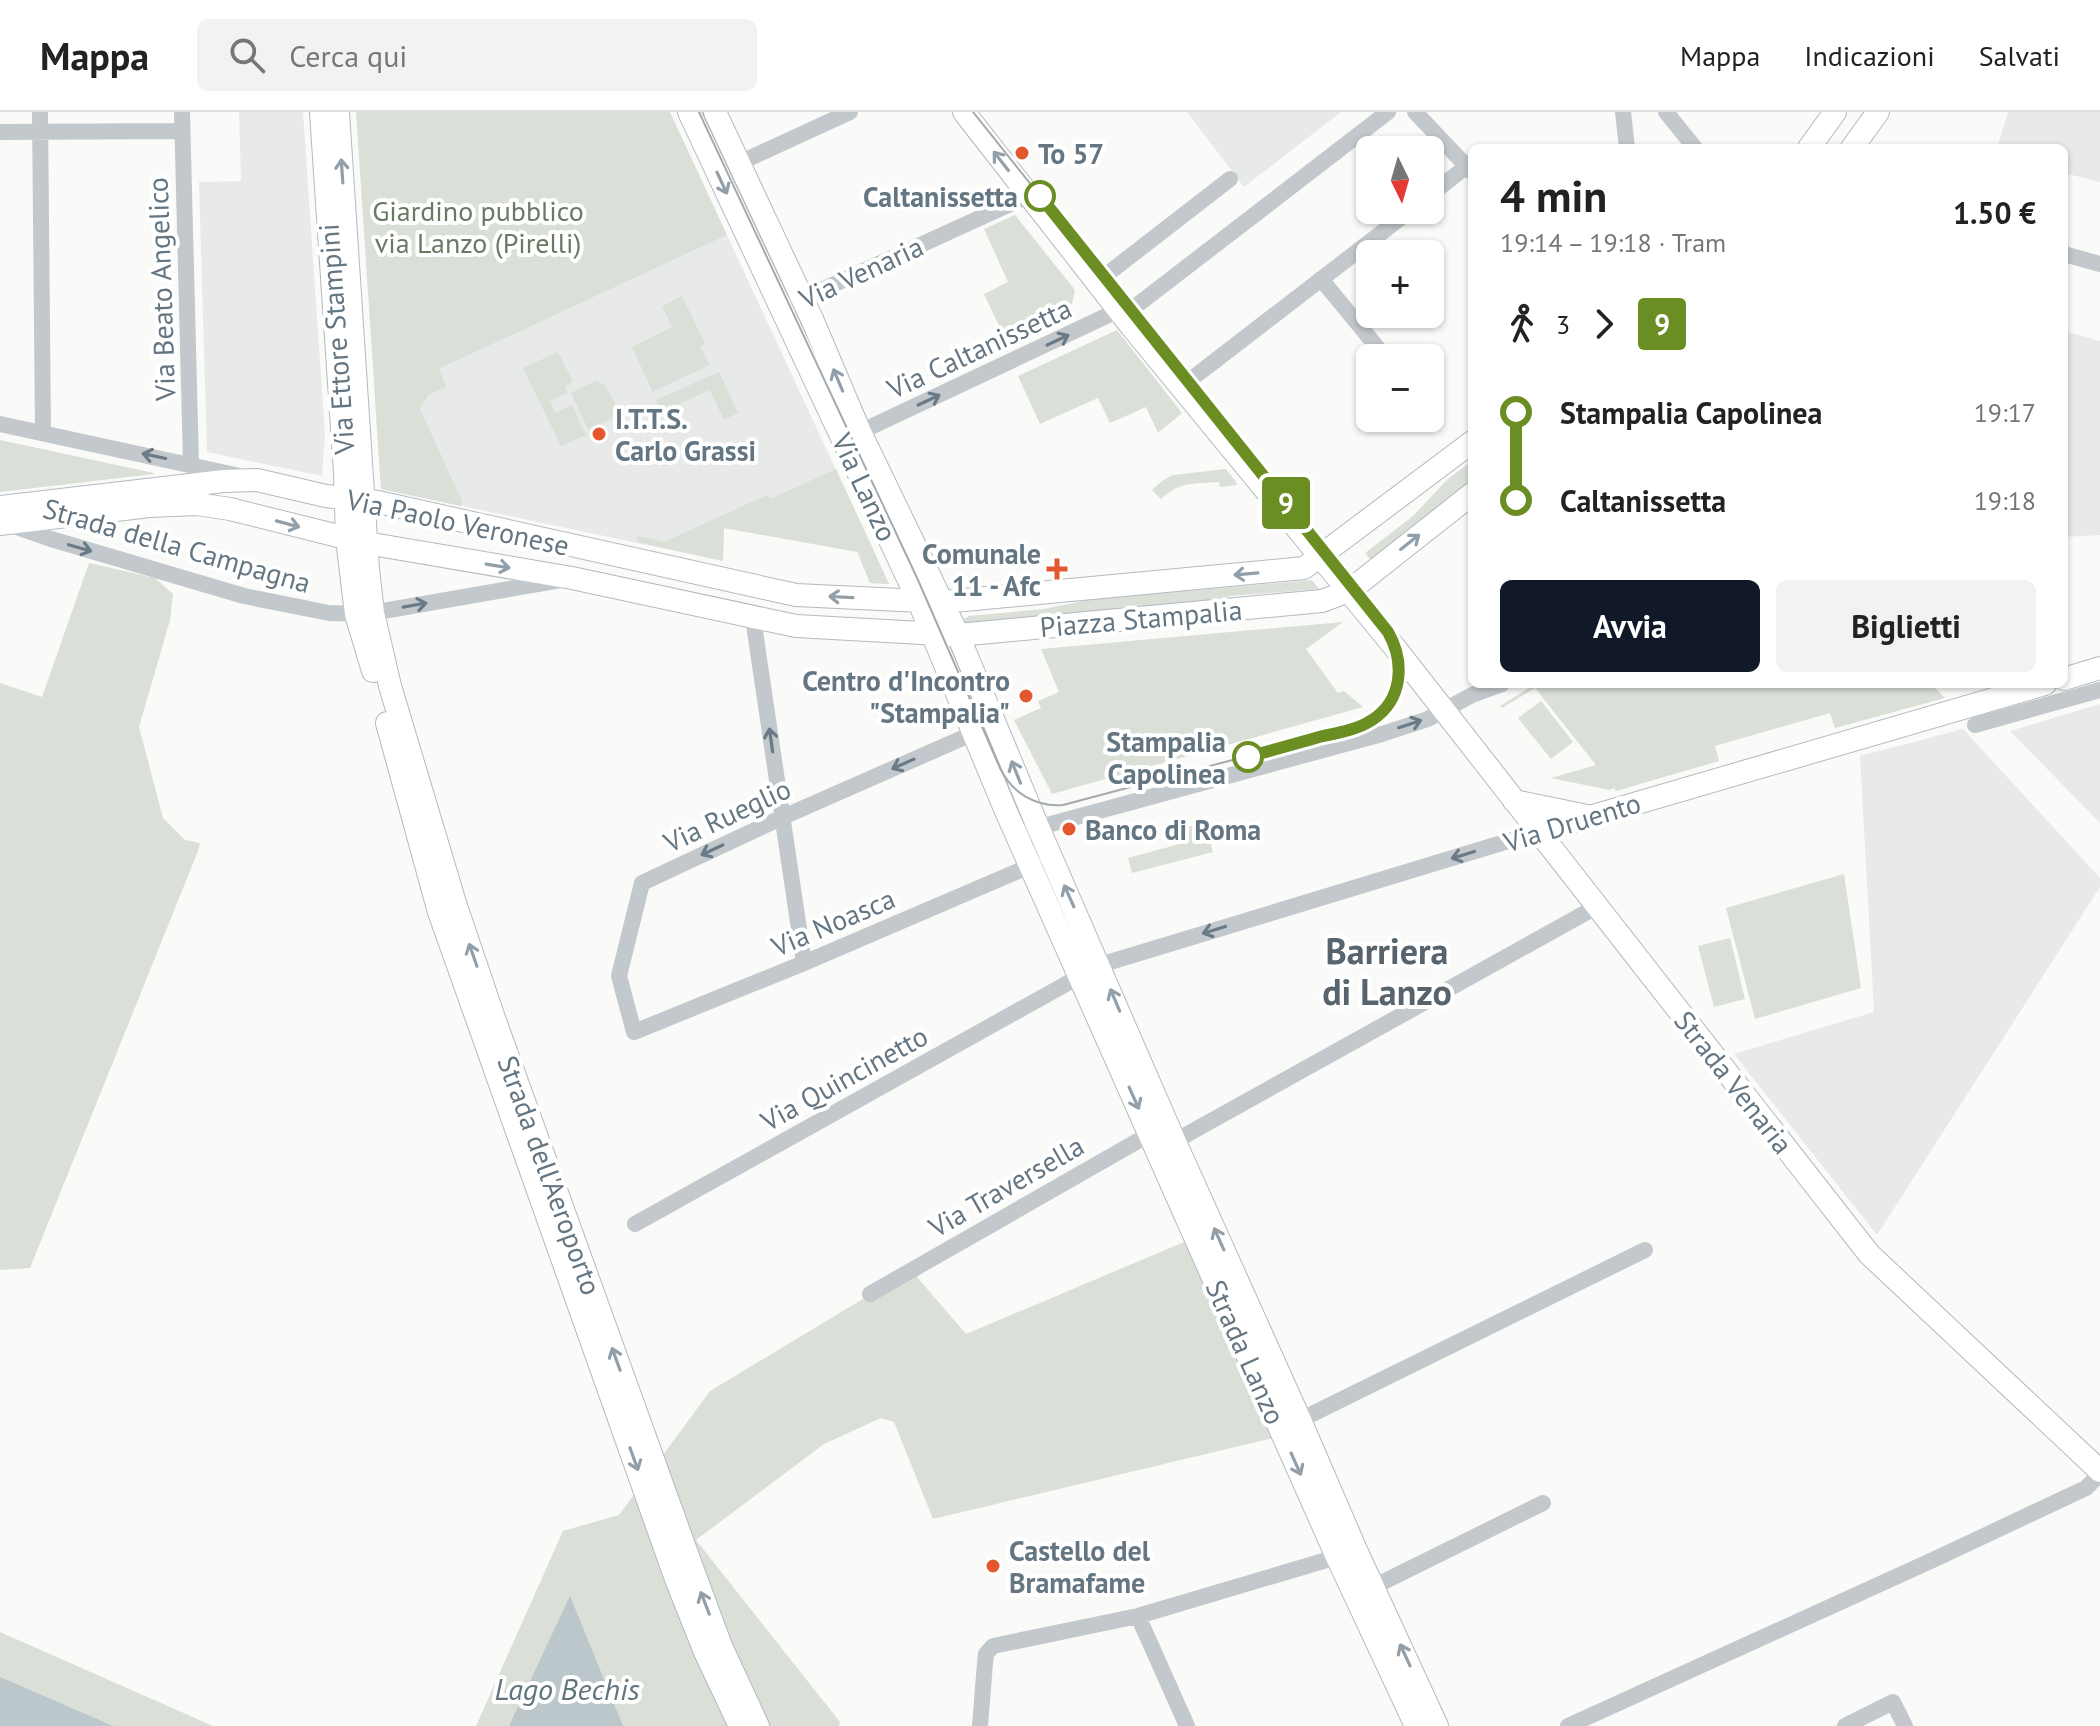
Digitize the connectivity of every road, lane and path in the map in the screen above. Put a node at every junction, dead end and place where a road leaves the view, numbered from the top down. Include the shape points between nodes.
1 (40, 112) edge
2 (182, 112) edge
3 (321, 112) edge
4 (338, 112) edge
5 (689, 112) edge
6 (715, 112) edge
7 (850, 112) edge
8 (1388, 112) edge
9 (1415, 112) edge
10 (1623, 112) edge
11 (1666, 112) edge
12 (1835, 112) edge
13 (1878, 112) edge
14 (966, 113) edge
15 (182, 131) junction
16 (0, 132) edge
17 (40, 132) junction
18 (1627, 144) edge
19 (1692, 144) edge
20 (1812, 144) edge
21 (1855, 144) edge
22 (739, 163) junction
23 (1468, 168) edge
24 (1468, 170) edge
25 (1230, 179) dead end
26 (1444, 186) edge
27 (1028, 196) junction
28 (1393, 224) edge
29 (2068, 255) edge
30 (2100, 264) edge
31 (1321, 279) junction
32 (1097, 282) junction
33 (802, 299) junction
34 (782, 308) junction
35 (1121, 313) junction
36 (1374, 344) edge
37 (1181, 387) junction
38 (0, 424) edge
39 (860, 432) junction
40 (43, 433) junction
41 (1468, 445) edge
42 (191, 464) junction
43 (257, 480) junction
44 (1468, 497) edge
45 (355, 499) junction
46 (2, 518) edge
47 (357, 541) junction
48 (1320, 558) junction
49 (572, 578) junction
50 (1349, 591) junction
51 (919, 602) junction
52 (943, 602) junction
53 (364, 613) junction
54 (753, 618) junction
55 (931, 632) junction
56 (958, 635) junction
57 (2100, 668) edge
58 (2068, 678) edge
59 (1491, 688) edge
60 (2031, 688) edge
61 (2100, 690) edge
62 (1444, 711) junction
63 (1975, 725) dead end
64 (974, 733) junction
65 (1514, 801) junction
66 (783, 817) junction
67 (1589, 817) junction
68 (1038, 827) junction
69 (1538, 832) junction
70 (1016, 834) junction
71 (1041, 861) junction
72 (1596, 907) junction
73 (804, 963) junction
74 (1100, 965) junction
75 (1079, 976) junction
76 (634, 1032) joint
77 (1163, 1138) junction
78 (635, 1224) dead end
79 (1645, 1250) dead end
80 (870, 1294) dead end
81 (1300, 1420) junction
82 (2100, 1473) edge
83 (1543, 1503) dead end
84 (1346, 1554) junction
85 (1373, 1587) junction
86 (1138, 1616) junction
87 (740, 1726) edge
88 (758, 1726) edge
89 (980, 1726) edge
90 (1187, 1726) edge
91 (1416, 1726) edge
92 (1437, 1726) edge
93 (1568, 1726) edge
94 (1845, 1726) edge
95 (1905, 1726) edge

1 - 17 street
2 - 15 street, Via Beato Angelico
3 - 45 main road, Via Ettore Stampini
45 -> 4 main road, Via Ettore Stampini
5 -> 34 main road, Via Lanzo
6 - 22 main road, Via Lanzo
7 - 22 street
8 - 35 street, Via Caltanissetta
9 - 23 street
10 - 18 street
11 - 19 street
12 - 20 main road
13 - 21 main road
27 -> 14 main road
15 - 17 street
15 - 42 street, Via Beato Angelico
16 - 17 street
17 - 40 street
22 - 33 main road, Via Lanzo
24 - 26 street
25 - 32 street
27 - 32 main road
27 - 33 street, Via Venaria
28 - 31 street
29 - 30 street
31 - 36 street
31 - 37 street
32 - 35 main road
33 - 34 street, Via Venaria
39 -> 33 main road, Via Lanzo
34 - 51 main road, Via Lanzo
35 - 37 main road
39 -> 35 street, Via Caltanissetta
37 - 48 main road
38 - 40 street, Via Paolo Veronese
39 - 52 main road, Via Lanzo
42 -> 40 street, Via Paolo Veronese
41 - 48 main road, Piazza Stampalia
42 - 43 street, Via Paolo Veronese
43 - 45 main road, Via Paolo Veronese
43 - 46 main road
50 -> 44 main road
45 - 47 main road, Via Ettore Stampini
51 -> 45 main road, Via Paolo Veronese via 796,595
46 -> 47 main road, Via Paolo Veronese via 182,503 230,509
46 -> 53 street, Strada della Campagna via 51,539 274,603
47 -> 49 main road, Via Paolo Veronese
47 - 53 main road, Via Ettore Stampini
48 - 50 main road
48 -> 52 main road, Piazza Stampalia via 1304,568
53 -> 49 street, Strada della Campagna
49 - 54 main road, Via Paolo Veronese
50 - 56 main road, Piazza Stampalia via 1322,601
50 - 62 main road
51 - 52 main road, Piazza Stampalia
51 - 55 main road, Via Lanzo
52 - 56 main road, Via Lanzo
53 -> 87 main road, Strada dell'Aeroporto via 374,673 439,912 676,1579
88 -> 53 main road, Strada dell'Aeroporto via 699,1588 494,1018
54 - 55 main road, Via Paolo Veronese via 796,626
66 -> 54 street
55 - 56 main road, Piazza Stampalia
55 - 64 main road, Via Lanzo
68 -> 56 main road, Via Lanzo
57 - 58 main road
59 - 62 street
60 - 67 main road, Via Druento
61 - 63 street
62 - 65 main road, Strada Venaria
68 -> 62 street via 1382,734
64 -> 66 street, Via Rueglio
64 - 70 main road, Via Lanzo
65 - 67 main road
65 - 69 main road, Strada Venaria
66 - 73 street
66 -> 76 street, Via Rueglio via 642,883 619,976
67 - 69 main road, Via Druento
68 - 70 street
68 - 71 main road, Strada Lanzo
69 - 72 main road, Strada Venaria
69 -> 74 street, Via Druento
70 - 71 main road, Via Lanzo
71 - 73 street, Via Noasca
74 -> 71 main road, Strada Lanzo
71 - 75 main road, Strada Lanzo
72 - 77 street, Via Traversella
72 - 82 main road, Strada Venaria via 1869,1254
73 - 76 street, Via Noasca
74 - 75 street
77 -> 74 main road, Strada Lanzo
75 -> 77 main road, Strada Lanzo
75 - 78 street, Via Quincinetto
77 - 80 street, Via Traversella
81 -> 77 main road, Strada Lanzo
77 -> 84 main road, Strada Lanzo
79 - 81 street, Strada Lanzo
81 - 84 main road, Strada Lanzo
82 - 93 street, Strada Venaria via 2086,1488
83 - 85 street
84 - 85 main road, Strada Lanzo
84 - 86 street
84 - 91 main road, Strada Lanzo
92 -> 85 main road, Strada Lanzo
86 - 89 street via 993,1646 986,1654
86 - 90 street
94 - 95 street via 1893,1702

